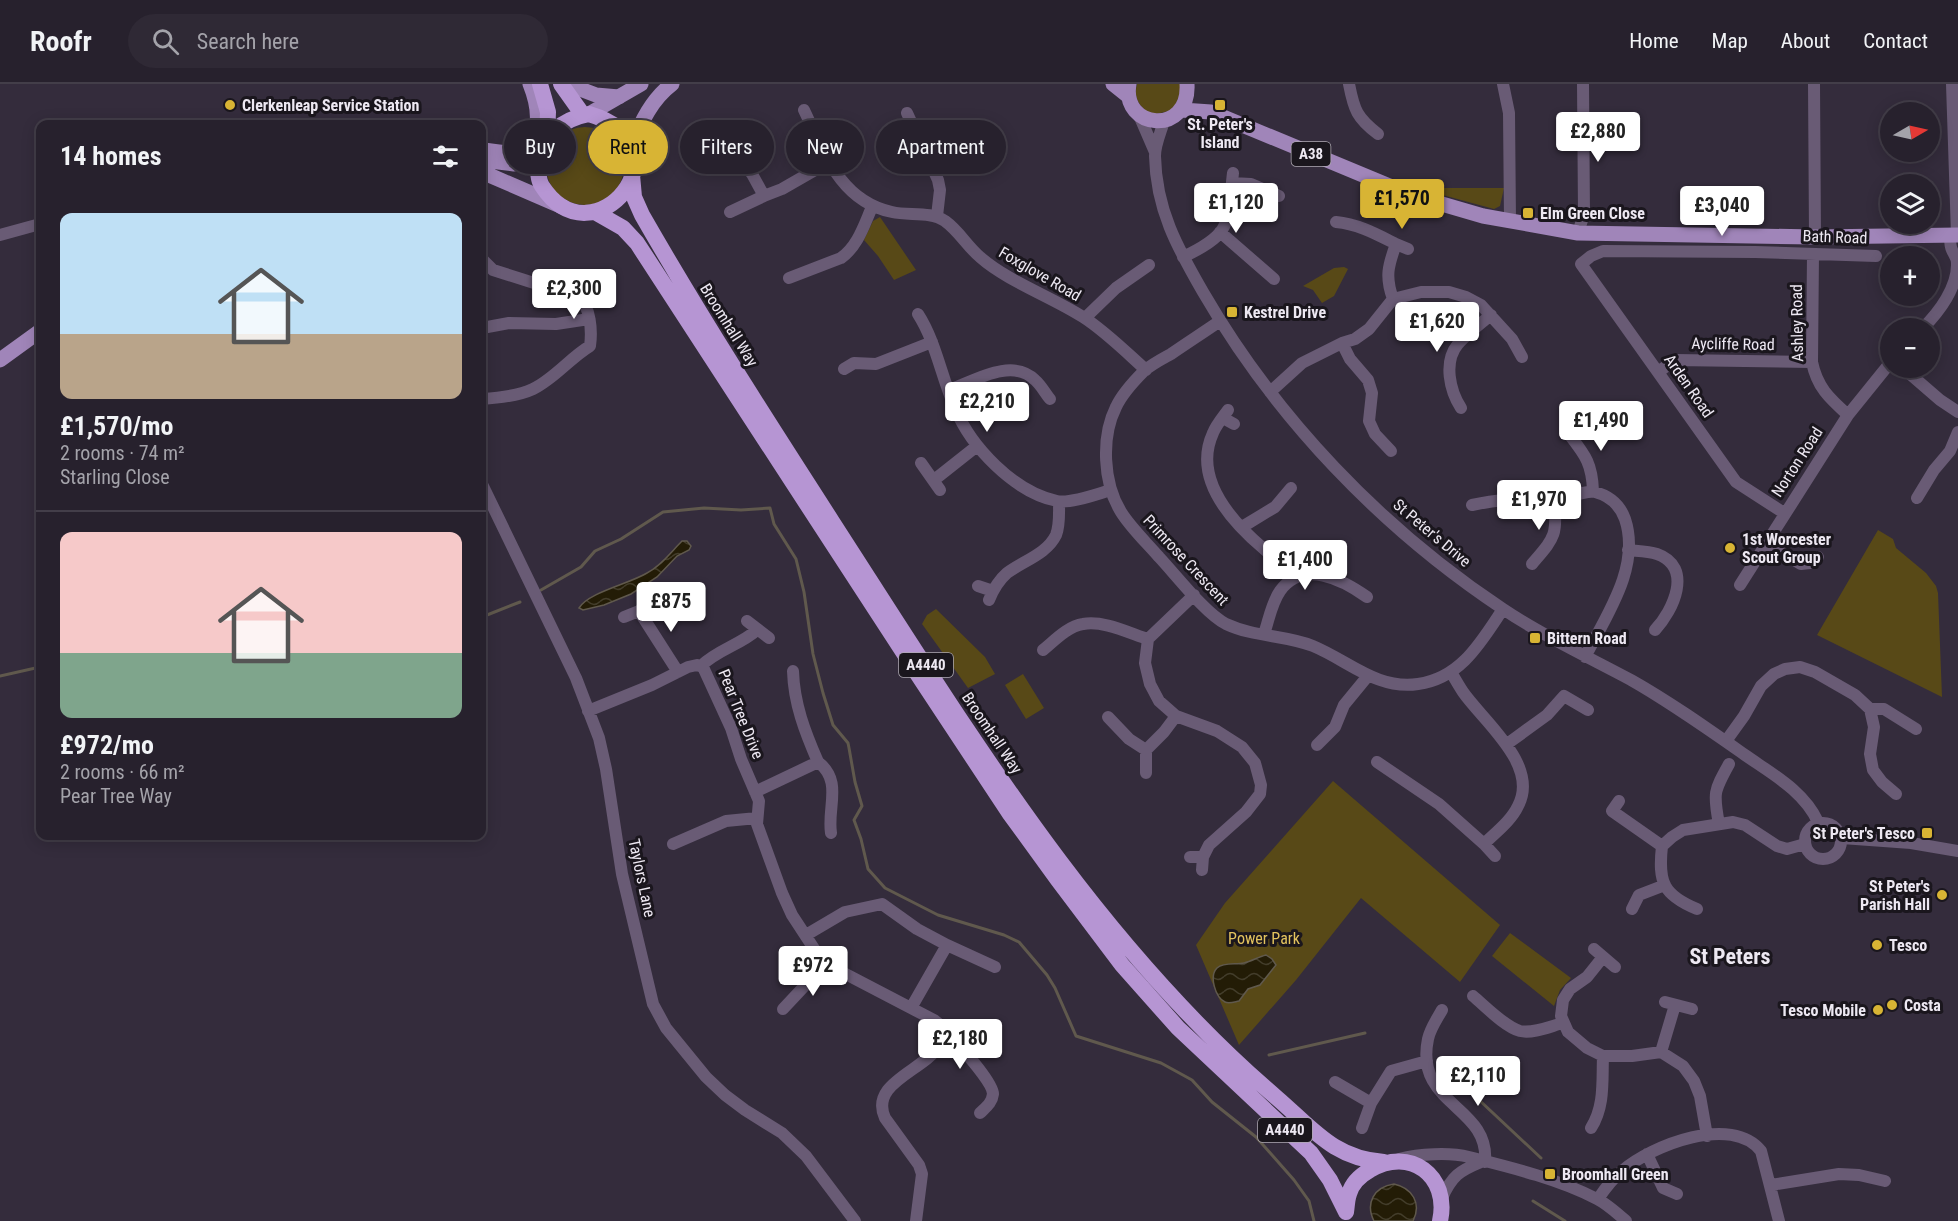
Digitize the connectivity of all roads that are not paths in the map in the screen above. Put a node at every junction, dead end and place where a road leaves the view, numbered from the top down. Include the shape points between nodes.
1 (531, 84) edge
2 (540, 84) edge
3 (561, 84) edge
4 (567, 84) edge
5 (641, 84) edge
6 (672, 84) edge
7 (1113, 84) edge
8 (1187, 84) edge
9 (1349, 84) edge
10 (1503, 84) edge
11 (1583, 84) edge
12 (1814, 84) edge
13 (1952, 84) edge
14 (1129, 90) edge
15 (619, 97) junction
16 (804, 110) dead end
17 (1182, 110) junction
18 (1211, 112) junction
19 (907, 113) dead end
20 (586, 115) junction
21 (1139, 115) junction
22 (548, 120) edge
23 (571, 120) edge
24 (600, 120) edge
25 (643, 120) edge
26 (812, 120) edge
27 (1164, 121) junction
28 (1378, 134) dead end
29 (486, 151) edge
30 (1155, 152) junction
31 (486, 160) edge
32 (504, 163) edge
33 (486, 174) edge
34 (539, 174) edge
35 (752, 174) edge
36 (808, 174) edge
37 (837, 174) edge
38 (632, 175) joint
39 (764, 196) junction
40 (1279, 196) dead end
41 (563, 207) junction
42 (872, 207) junction
43 (595, 212) junction
44 (730, 212) dead end
45 (937, 216) junction
46 (1510, 221) junction
47 (1336, 222) dead end
48 (36, 225) edge
49 (1220, 232) junction
50 (1578, 233) junction
51 (0, 235) edge
52 (1955, 236) edge
53 (1815, 237) junction
54 (1813, 254) junction
55 (1876, 256) dead end
56 (1183, 257) junction
57 (486, 263) edge
58 (1581, 264) joint
59 (1149, 265) dead end
60 (789, 278) dead end
61 (1274, 279) dead end
62 (1393, 299) junction
63 (918, 314) dead end
64 (1491, 315) junction
65 (1085, 318) junction
66 (1934, 318) edge
67 (589, 319) junction
68 (1220, 321) junction
69 (486, 327) edge
70 (36, 334) edge
71 (932, 342) junction
72 (1342, 343) junction
73 (1522, 357) dead end
74 (0, 360) edge
75 (850, 361) dead end
76 (1812, 362) junction
77 (1146, 370) junction
78 (1658, 372) junction
79 (1880, 375) edge
80 (1915, 378) edge
81 (1054, 381) dead end
82 (949, 390) junction
83 (1270, 392) junction
84 (486, 398) edge
85 (1461, 408) dead end
86 (1958, 412) edge
87 (1848, 415) junction
88 (1234, 424) dead end
89 (1565, 429) dead end
90 (1958, 432) edge
91 (977, 446) junction
92 (1390, 451) dead end
93 (921, 463) dead end
94 (1291, 488) dead end
95 (1111, 490) junction
96 (1593, 491) junction
97 (486, 492) edge
98 (1917, 498) dead end
99 (1554, 500) junction
100 (1059, 502) junction
101 (1472, 505) dead end
102 (1784, 513) junction
103 (1242, 527) junction
104 (1767, 544) junction
105 (1628, 550) junction
106 (1818, 557) dead end
107 (1332, 562) dead end
108 (1532, 564) dead end
109 (1329, 575) junction
110 (1294, 578) junction
111 (1740, 585) dead end
112 (978, 586) dead end
113 (1194, 595) junction
114 (1367, 597) dead end
115 (659, 599) dead end
116 (1503, 609) junction
117 (639, 611) junction
118 (624, 617) dead end
119 (747, 621) dead end
120 (757, 630) junction
121 (1655, 630) dead end
122 (1264, 634) junction
123 (769, 638) dead end
124 (1148, 639) junction
125 (1043, 650) dead end
126 (1585, 657) junction
127 (701, 666) junction
128 (794, 671) dead end
129 (678, 672) junction
130 (1452, 672) junction
131 (1367, 677) junction
132 (1870, 709) junction
133 (1588, 710) dead end
134 (588, 711) junction
135 (1176, 716) junction
136 (1108, 717) dead end
137 (1916, 729) dead end
138 (1726, 741) junction
139 (1506, 744) junction
140 (1317, 745) dead end
141 (1146, 750) junction
142 (818, 762) junction
143 (1377, 762) dead end
144 (1729, 764) dead end
145 (1146, 773) dead end
146 (755, 792) junction
147 (1896, 794) dead end
148 (1619, 801) dead end
149 (756, 818) junction
150 (1818, 822) junction
151 (1719, 824) junction
152 (831, 833) dead end
153 (1842, 838) junction
154 (673, 844) dead end
155 (1484, 844) junction
156 (1805, 844) junction
157 (1662, 846) junction
158 (1958, 851) edge
159 (1495, 856) dead end
160 (1202, 870) dead end
161 (1665, 885) junction
162 (1632, 909) dead end
163 (1699, 910) dead end
164 (806, 935) junction
165 (947, 945) junction
166 (826, 967) junction
167 (995, 967) dead end
168 (1615, 967) dead end
169 (1473, 996) dead end
170 (910, 1008) junction
171 (783, 1009) dead end
172 (1692, 1009) dead end
173 (1442, 1010) dead end
174 (1563, 1023) junction
175 (944, 1028) junction
176 (1661, 1052) junction
177 (1603, 1056) junction
178 (1427, 1061) junction
179 (1335, 1082) dead end
180 (1371, 1103) junction
181 (980, 1113) dead end
182 (1362, 1128) dead end
183 (1591, 1128) dead end
184 (1707, 1136) junction
185 (1647, 1154) junction
186 (1390, 1161) junction
187 (1483, 1162) junction
188 (1771, 1185) junction
189 (1872, 1192) dead end
190 (1677, 1194) dead end
191 (1598, 1199) junction
192 (1443, 1213) edge
193 (1346, 1216) edge
194 (855, 1221) edge
195 (916, 1221) edge
196 (1626, 1221) edge
197 (1779, 1221) edge

1 - 29 main road via 538,109 537,129 532,138 512,151
2 - 22 highway
3 - 20 highway
4 - 15 main road via 596,95
5 - 15 main road
6 - 25 main road
7 - 14 main road
8 - 17 main road, Bath Road / A38 via 1188,95
8 - 18 main road, Bath Road / A38
9 - 28 street via 1357,114 1371,122
10 - 46 street via 1509,113
11 - 50 street via 1584,214
12 - 53 street
13 - 52 street
14 - 21 main road via 1132,107
15 - 20 main road
16 - 26 street
17 - 18 main road, Bath Road / A38
17 - 27 main road
18 - 46 main road, Bath Road / A38 via 1411,195
19 - 45 street via 938,180
20 - 23 highway
20 - 24 highway
21 - 27 main road via 1153,122
21 - 30 street, St Peter's Drive
27 - 30 street, St Peter's Drive
30 - 56 street, St Peter's Drive via 1164,215
31 - 32 main road
33 - 41 main road
34 - 41 highway via 547,193
35 - 39 street
36 - 39 street
37 - 42 street via 858,199
38 - 43 highway via 624,194 604,210
38 - 186 highway, Broomhall Way / A4440 via 634,198 642,215 707,324 902,630 1054,853 1125,944 1229,1055 1323,1140 1352,1157
39 - 44 street
40 - 49 street via 1232,178 1230,213
41 - 43 highway
42 - 45 street
42 - 60 street via 847,253
43 - 193 highway, Broomhall Way / A4440 via 622,228 637,243 1010,814 1093,928 1178,1028 1311,1154 1330,1180
45 - 65 street, Foxglove Road via 956,230 979,257
46 - 50 main road, Bath Road / A38
47 - 62 street via 1364,228 1402,246 1389,264 1387,283
48 - 51 street
49 - 56 street via 1206,246
49 - 61 street
50 - 53 main road, Bath Road / A38
52 - 53 main road, Bath Road / A38
52 - 66 street via 1955,276
54 - 55 street, Bath Road
54 - 58 street, Bath Road via 1604,251
54 - 76 street, Ashley Road
56 - 68 street, St Peter's Drive
57 - 67 street via 493,270 578,297 584,301
58 - 78 street, Arden Road
59 - 65 street via 1116,288
62 - 64 street via 1421,292 1449,292 1481,305
62 - 72 street via 1369,329
63 - 71 street
64 - 73 street
64 - 85 street via 1458,344 1451,360 1451,384
65 - 77 street, Foxglove Road
67 - 69 street
67 - 84 street via 590,346 533,388
68 - 77 street, Primrose Crescent
68 - 83 street, St Peter's Drive
70 - 74 main road
71 - 75 street via 876,364
71 - 82 street
72 - 83 street via 1302,363
72 - 92 street via 1368,380 1372,393 1369,421
76 - 78 street, Aycliffe Road via 1675,360
76 - 87 street, Ashley Road via 1815,378
77 - 95 street, Primrose Crescent via 1116,406 1107,448
78 - 102 street, Arden Road via 1736,482
79 - 87 street, Norton Road
80 - 86 street
81 - 82 street via 1046,394 1034,378 1008,370
82 - 91 street
83 - 116 street, St Peter's Drive via 1349,483 1447,569
87 - 102 street, Norton Road
88 - 103 street via 1226,414 1212,434 1208,456 1210,480 1219,501
89 - 96 street via 1587,458
90 - 98 street via 1950,451
91 - 93 street via 937,485
91 - 100 street via 1019,484
94 - 103 street via 1275,507
95 - 100 street
95 - 113 street, Primrose Crescent via 1120,512 1135,531
96 - 99 street
96 - 105 street via 1612,499 1622,510 1628,528
97 - 134 street, Taylors Lane via 576,678
99 - 101 street via 1504,500
99 - 108 street via 1555,535
100 - 112 street via 1056,535 1050,543 1005,575 991,596
102 - 104 street, Norton Road
103 - 110 street
104 - 106 street via 1801,564
104 - 111 street, Norton Road
105 - 121 street via 1656,554 1669,562 1676,573 1677,594
105 - 126 street via 1617,593
107 - 109 street
109 - 110 street
109 - 114 street
110 - 122 street via 1274,603
113 - 122 street, Primrose Crescent via 1224,623
113 - 124 street
115 - 117 street
116 - 126 street, St Peter's Drive
116 - 130 street, Primrose Crescent via 1480,645
117 - 118 street
117 - 129 street
119 - 120 street
120 - 123 street
120 - 127 street
122 - 131 street, Primrose Crescent via 1315,647
124 - 125 street via 1110,627 1082,624
124 - 135 street via 1145,663 1150,684
126 - 138 street, St Peter's Drive
127 - 129 street, Pear Tree Drive
127 - 146 street, Pear Tree Drive via 731,728
128 - 142 street via 799,713
129 - 134 street, Pear Tree Drive
130 - 131 street, Primrose Crescent via 1418,684 1395,685
130 - 139 street via 1463,692
131 - 140 street via 1344,705 1335,727
132 - 137 street via 1884,709
132 - 138 street via 1855,695 1815,672 1800,667 1785,669 1761,686
132 - 147 street via 1874,770
133 - 139 street via 1564,696 1547,715
134 - 194 street, Taylors Lane via 606,769 622,874 649,991 662,1020 684,1052 725,1095 782,1133 806,1156
135 - 141 street
135 - 160 street via 1217,731 1242,747 1255,763 1261,785 1258,797 1246,812 1197,857
136 - 141 street
138 - 150 street, St Peter's Drive via 1797,792
139 - 155 street via 1520,770 1524,788 1519,805
141 - 145 street
142 - 146 street
142 - 152 street via 826,768 833,786
143 - 155 street via 1438,804
144 - 151 street via 1714,796
146 - 149 street, Pear Tree Drive via 759,801
148 - 157 street via 1612,811
149 - 154 street via 726,821
149 - 164 street, Pear Tree Drive via 782,893
150 - 153 street, St Peter's Drive via 1833,824
150 - 156 street via 1807,831
151 - 156 street via 1745,825 1787,849
151 - 157 street via 1683,830
153 - 156 street via 1839,852 1829,858 1817,859
153 - 158 street
155 - 159 street
157 - 161 street via 1660,863
161 - 162 street via 1639,895
161 - 163 street via 1670,894
164 - 165 street via 845,912 882,904
164 - 166 street, Pear Tree Drive
165 - 167 street
165 - 170 street
166 - 170 street
166 - 171 street
168 - 174 street via 1599,953 1587,977 1570,989 1561,1008
169 - 174 street via 1520,1031
170 - 175 street
172 - 176 street via 1670,1003
173 - 178 street via 1428,1037
174 - 177 street via 1573,1037
175 - 181 street via 993,1089 990,1104
175 - 195 street via 939,1046 887,1089 882,1100 885,1118 922,1174
176 - 177 street
176 - 184 street via 1683,1066 1694,1081
177 - 183 street via 1600,1106
178 - 180 street via 1391,1071
178 - 187 street via 1437,1088 1473,1122 1484,1140
179 - 180 street
180 - 182 street
184 - 185 street via 1666,1144
184 - 188 street via 1736,1134 1755,1143
185 - 190 street via 1663,1188
185 - 191 street via 1621,1171
186 - 187 street via 1451,1155
186 - 192 highway, Broomhall Way via 1411,1163 1430,1175 1440,1190
186 - 193 highway via 1365,1172 1353,1185
187 - 191 street
187 - 192 street via 1456,1174 1448,1185
188 - 189 street via 1839,1174 1880,1180
188 - 197 street
191 - 196 street

